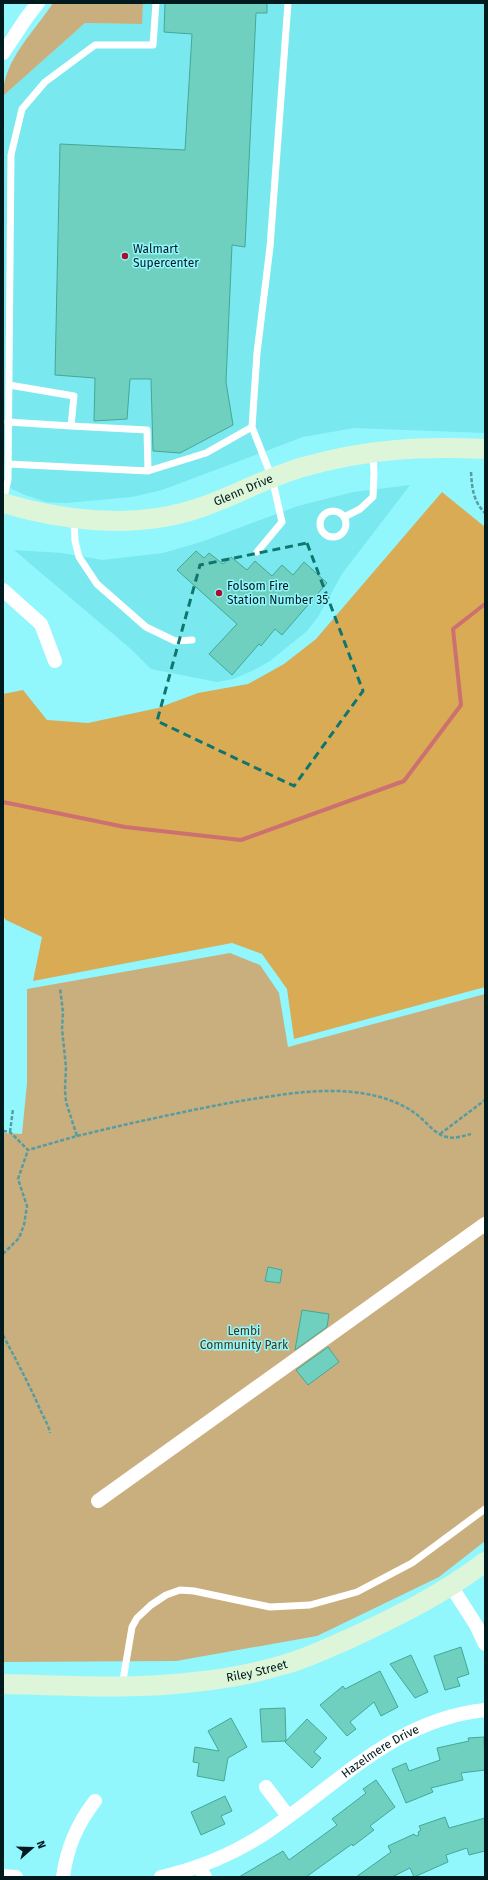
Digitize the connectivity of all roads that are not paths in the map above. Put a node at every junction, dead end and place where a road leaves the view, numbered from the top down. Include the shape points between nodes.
1 (37, 3) edge
2 (156, 3) edge
3 (288, 3) edge
4 (3, 53) edge
5 (9, 385) junction
6 (8, 422) junction
7 (71, 426) junction
8 (252, 427) junction
9 (485, 449) edge
10 (372, 452) junction
11 (8, 464) junction
12 (148, 471) junction
13 (272, 478) junction
14 (3, 503) edge
15 (344, 517) dead end
16 (74, 519) junction
17 (257, 552) dead end
18 (3, 590) edge
19 (192, 640) dead end
20 (55, 662) dead end
21 (485, 1224) edge
22 (98, 1501) dead end
23 (485, 1509) edge
24 (485, 1562) edge
25 (451, 1586) junction
26 (485, 1644) edge
27 (3, 1684) edge
28 (122, 1686) junction
29 (485, 1710) edge
30 (266, 1787) dead end
31 (95, 1801) dead end
32 (288, 1816) junction
33 (202, 1872) edge
34 (3, 1876) edge
35 (16, 1877) edge
36 (63, 1877) edge
37 (161, 1877) edge

1 - 4 street
2 - 5 lane via 153,45 94,45 45,82 22,109 11,155
3 - 8 lane via 270,247 258,345
5 - 6 lane
5 - 7 lane via 74,396
6 - 7 lane
6 - 11 lane
7 - 12 lane via 147,430
8 - 12 lane via 206,453
8 - 13 lane
9 - 10 main road, Glenn Drive via 425,447
10 - 13 main road, Glenn Drive via 301,467
10 - 15 lane via 372,497 360,509
11 - 12 lane
11 - 14 lane via 8,480
13 - 16 main road, Glenn Drive via 178,514 116,521
13 - 17 lane via 282,522
14 - 16 main road, Glenn Drive via 45,515
16 - 19 lane via 79,557 98,584 146,628 175,641
18 - 20 street via 41,624
21 - 22 street
23 - 28 lane via 412,1563 357,1592 317,1603 270,1607 194,1591 180,1590 166,1595 146,1609 132,1627
24 - 25 main road, Riley Street
25 - 26 street
25 - 28 main road, Riley Street via 387,1621 287,1664 194,1682
27 - 28 main road, Riley Street
29 - 32 street, Hazelmere Drive via 451,1717 398,1737 357,1763
30 - 32 street
31 - 36 street via 74,1834
32 - 33 street, Hazelmere Drive
33 - 37 street, Hazelmere Drive
34 - 35 street

